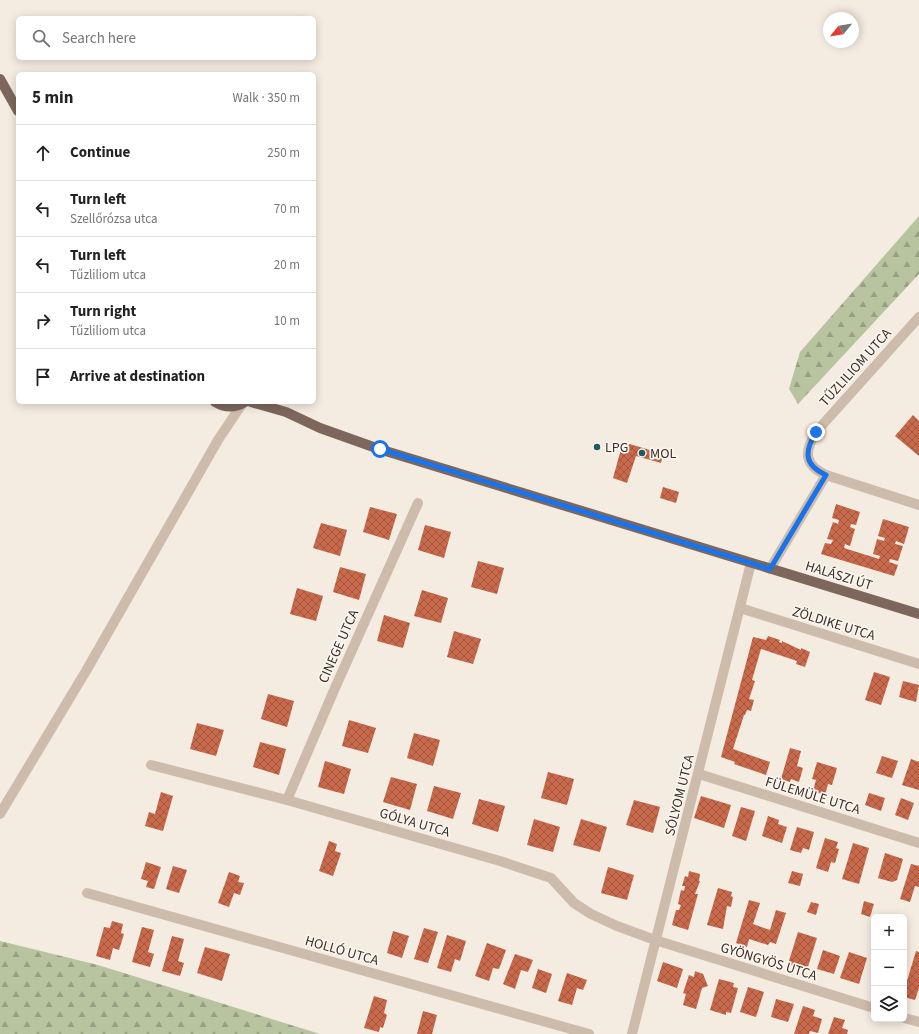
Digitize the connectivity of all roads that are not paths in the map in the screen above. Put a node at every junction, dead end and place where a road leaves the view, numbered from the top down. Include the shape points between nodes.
1 (0, 79) edge
2 (16, 108) edge
3 (919, 317) edge
4 (219, 404) edge
5 (242, 404) edge
6 (245, 404) edge
7 (250, 404) edge
8 (275, 404) edge
9 (286, 412) junction
10 (218, 440) junction
11 (826, 475) junction
12 (418, 503) dead end
13 (919, 505) edge
14 (751, 563) junction
15 (770, 569) junction
16 (740, 608) junction
17 (919, 614) edge
18 (919, 664) edge
19 (151, 765) dead end
20 (699, 774) junction
21 (287, 800) junction
22 (0, 814) edge
23 (919, 843) edge
24 (87, 893) dead end
25 (656, 940) junction
26 (871, 1007) edge
27 (907, 1019) edge
28 (919, 1022) edge
29 (589, 1034) edge
30 (632, 1034) edge

1 - 2 main road
3 - 11 street, TŰZLILIOM UTCA via 809,443 807,453 810,462 816,470
4 - 5 main road via 230,407
4 - 10 street via 226,414
6 - 10 street
7 - 9 main road
8 - 9 main road
9 - 14 main road, HALÁSZI ÚT via 320,428 387,451
10 - 22 street via 86,672
11 - 13 street
11 - 15 street
12 - 21 street, CINEGE UTCA
14 - 15 main road, HALÁSZI ÚT
14 - 16 street, SÓLYOM UTCA
15 - 17 main road, HALÁSZI ÚT
16 - 18 street, ZÖLDIKE UTCA
16 - 20 street, SÓLYOM UTCA
19 - 21 street, GÓLYA UTCA
20 - 23 street, FÜLEMÜLE UTCA
20 - 25 street, SÓLYOM UTCA
21 - 25 street, GÓLYA UTCA via 551,878 574,903 591,914
24 - 29 street, HOLLÓ UTCA
25 - 26 street, GYÖNGYÖS UTCA
25 - 30 street, SÓLYOM UTCA
27 - 28 street

